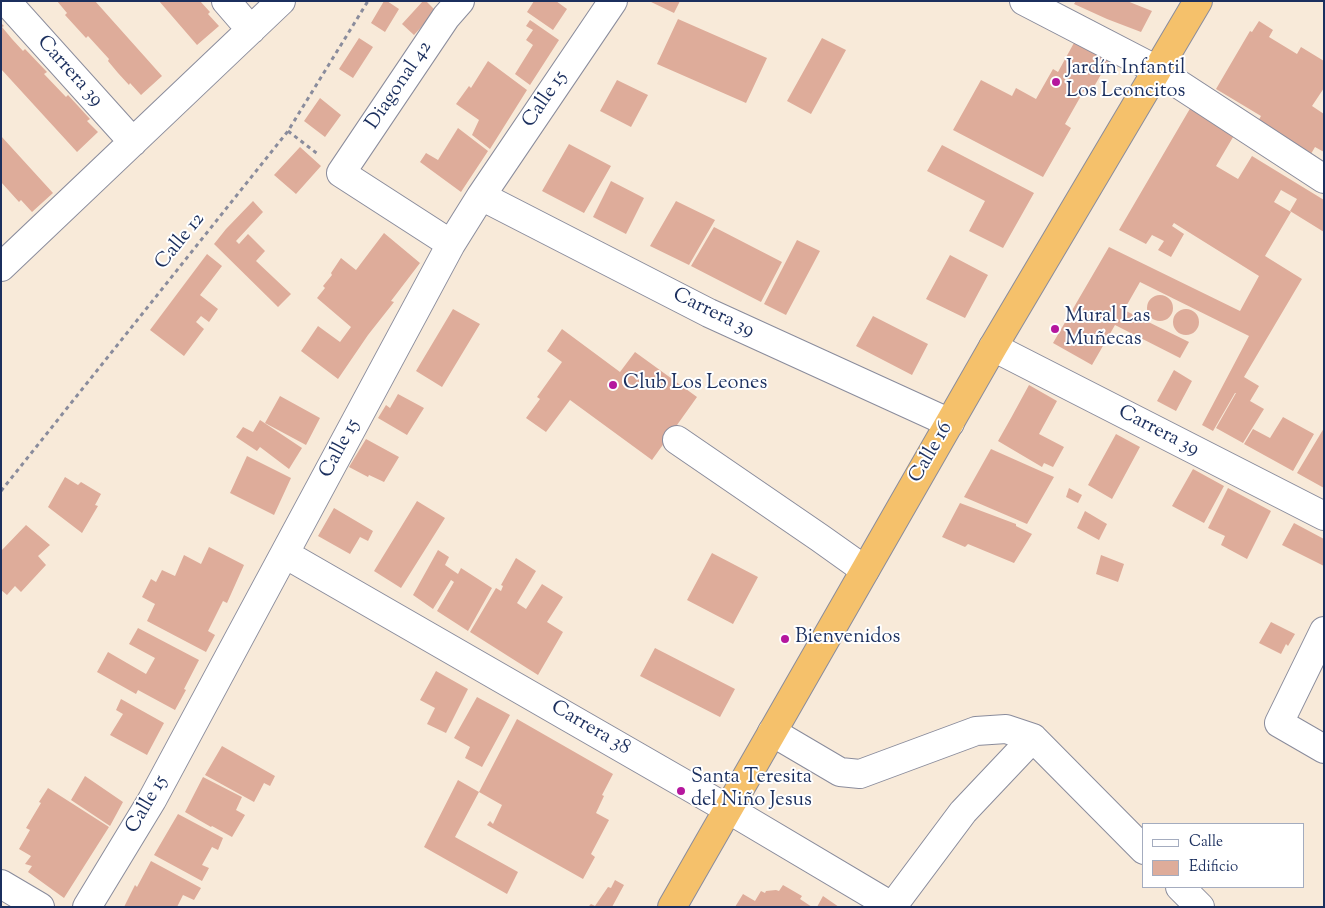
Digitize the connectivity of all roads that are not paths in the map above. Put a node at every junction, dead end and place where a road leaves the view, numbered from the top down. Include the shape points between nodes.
1 (6, 1) edge
2 (226, 1) edge
3 (281, 1) edge
4 (460, 1) edge
5 (613, 1) edge
6 (1024, 1) edge
7 (1198, 1) edge
8 (251, 30) junction
9 (1157, 70) junction
10 (133, 142) junction
11 (1324, 179) edge
12 (480, 196) junction
13 (452, 244) junction
14 (6, 254) edge
15 (993, 347) junction
16 (950, 423) junction
17 (677, 440) dead end
18 (1324, 516) edge
19 (285, 554) junction
20 (865, 570) junction
21 (1324, 631) edge
22 (772, 732) junction
23 (1033, 738) junction
24 (1324, 749) edge
25 (728, 808) junction
26 (1142, 848) edge
27 (1, 884) edge
28 (1181, 888) edge
29 (40, 907) edge
30 (87, 907) edge
31 (672, 907) edge
32 (893, 907) edge
33 (1200, 907) edge

1 - 10 street, Carrera 39
2 - 8 street
3 - 8 street
4 - 13 street, Diagonal 42 via 341,173
5 - 12 street, Calle 15
6 - 9 street
7 - 9 highway, Calle 16
8 - 10 street
9 - 11 street
9 - 15 highway, Calle 16
10 - 14 street
12 - 13 street, Calle 15
12 - 16 street, Carrera 39 via 709,313
13 - 19 street, Calle 15
15 - 16 highway, Calle 16
15 - 18 street, Carrera 39
16 - 20 highway, Calle 16
17 - 20 street
19 - 25 street, Carrera 38
19 - 30 street, Calle 15 via 152,800
20 - 22 highway, Calle 16
21 - 24 street via 1279,723
22 - 23 street via 840,772 860,774 976,731 1006,729
22 - 25 highway, Calle 16
23 - 26 street
23 - 32 street via 963,812
25 - 31 highway, Calle 16
25 - 32 street, Carrera 38
27 - 29 street
28 - 33 street

